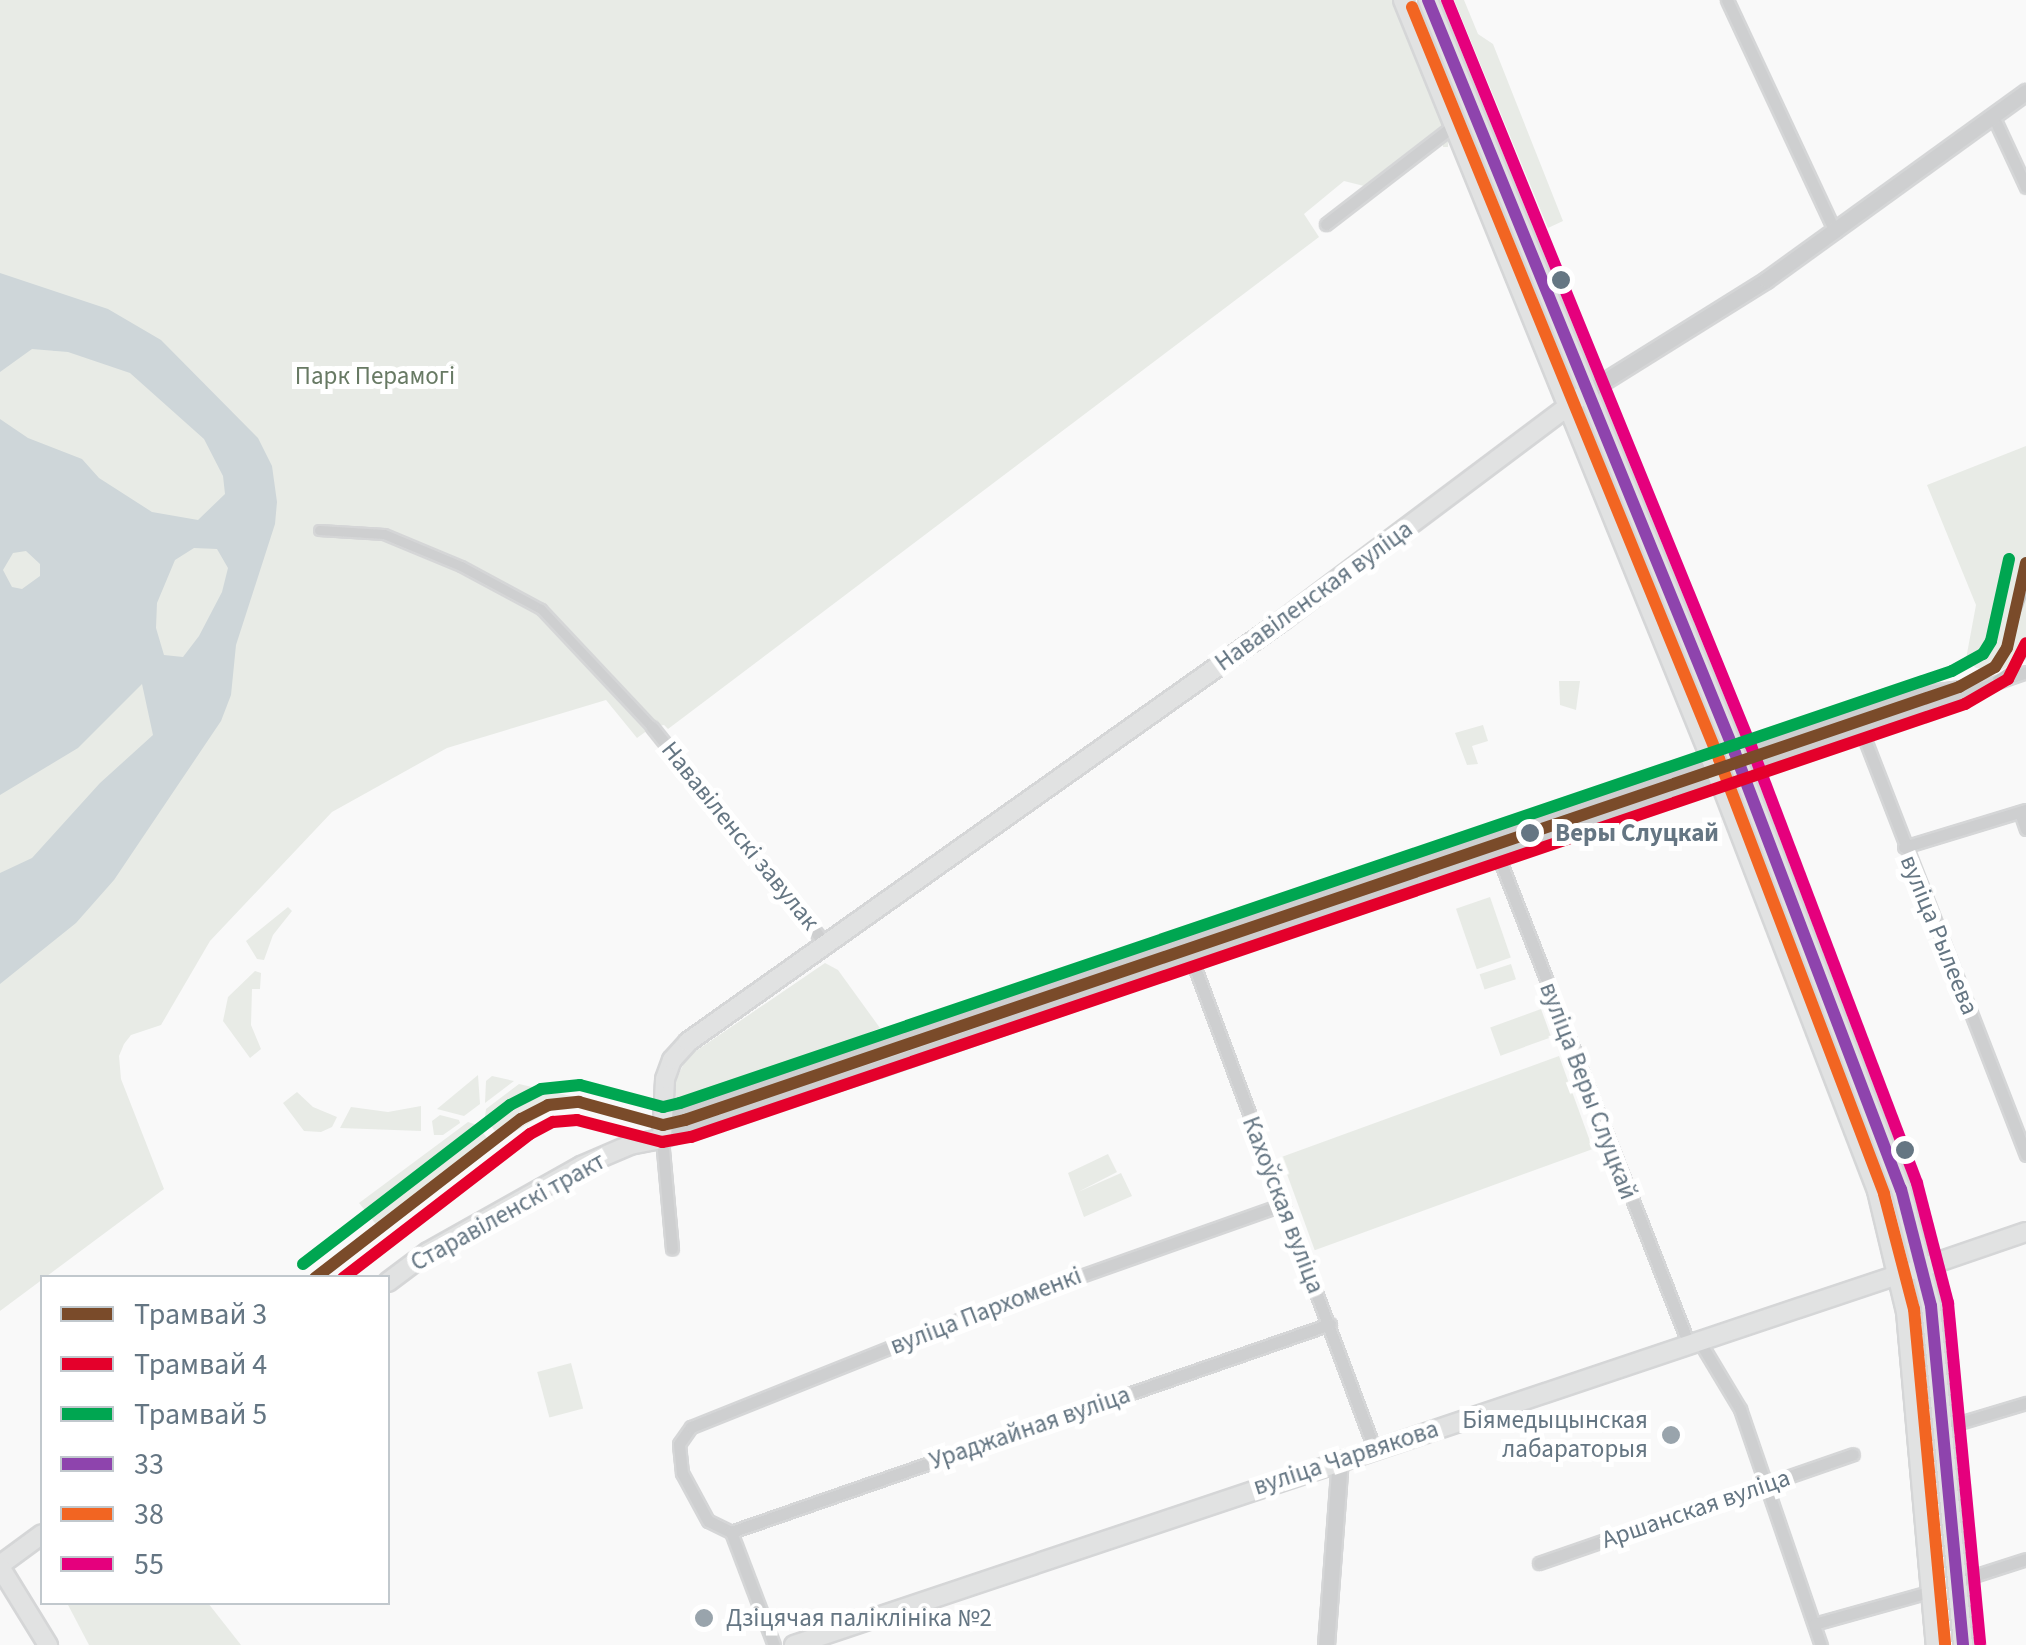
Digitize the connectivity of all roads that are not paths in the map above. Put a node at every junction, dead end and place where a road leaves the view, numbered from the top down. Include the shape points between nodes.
1 (1403, 0) edge
2 (1428, 0) edge
3 (1727, 0) edge
4 (2026, 92) edge
5 (1993, 116) junction
6 (1453, 126) junction
7 (2026, 187) edge
8 (1326, 224) dead end
9 (1835, 232) junction
10 (1587, 392) junction
11 (1568, 405) junction
12 (319, 530) dead end
13 (1700, 671) junction
14 (2026, 672) edge
15 (1678, 679) junction
16 (2004, 682) junction
17 (1855, 714) junction
18 (652, 727) joint
19 (1861, 730) junction
20 (1735, 753) junction
21 (1711, 760) junction
22 (1742, 772) junction
23 (1718, 779) junction
24 (2023, 811) edge
25 (2026, 829) edge
26 (1491, 838) junction
27 (1904, 847) junction
28 (1498, 855) junction
29 (1186, 944) junction
30 (828, 946) junction
31 (1190, 962) junction
32 (664, 1119) junction
33 (662, 1139) junction
34 (630, 1145) junction
35 (2026, 1155) edge
36 (1284, 1204) junction
37 (2026, 1232) edge
38 (672, 1250) dead end
39 (1924, 1267) junction
40 (1900, 1274) junction
41 (390, 1280) edge
42 (1330, 1324) junction
43 (1693, 1341) junction
44 (2026, 1402) edge
45 (1946, 1427) junction
46 (1374, 1448) junction
47 (1853, 1454) dead end
48 (1340, 1460) junction
49 (1764, 1486) junction
50 (731, 1532) junction
51 (40, 1536) edge
52 (2026, 1559) edge
53 (1539, 1562) dead end
54 (0, 1566) edge
55 (1958, 1581) junction
56 (1932, 1592) junction
57 (1814, 1624) junction
58 (48, 1645) edge
59 (774, 1645) edge
60 (794, 1645) edge
61 (1326, 1645) edge
62 (1821, 1645) edge
63 (1936, 1645) edge
64 (1962, 1645) edge

1 - 6 main road
2 - 10 main road
3 - 9 street
4 - 5 street, Нававіленская вуліца
5 - 7 street
5 - 9 street, Нававіленская вуліца
6 - 8 street
6 - 11 main road
9 - 10 street, Нававіленская вуліца
10 - 11 main road, Нававіленская вуліца
10 - 13 main road
11 - 15 main road
11 - 30 main road, Нававіленская вуліца via 1346,574
12 - 18 street via 384,534 542,609
13 - 15 main road via 1691,686
13 - 20 main road
14 - 16 street, Старавіленскі тракт
15 - 21 main road
16 - 17 street, Старавіленскі тракт via 1922,692
16 - 19 street, Старавіленскі тракт
17 - 19 street, вуліца Рылеева
17 - 20 street, Старавіленскі тракт
18 - 30 street, Нававіленскі завулак
19 - 22 street, Старавіленскі тракт
19 - 27 street, вуліца Рылеева
20 - 21 street, Старавіленскі тракт
20 - 22 main road
21 - 23 main road
21 - 26 street, Старавіленскі тракт
22 - 23 street, Старавіленскі тракт
22 - 39 main road
23 - 28 street, Старавіленскі тракт
23 - 40 main road via 1864,1152
24 - 25 street
24 - 27 street
26 - 28 street, вуліца Веры Слуцкай
26 - 29 street, Старавіленскі тракт
27 - 35 street, вуліца Рылеева
28 - 31 street, Старавіленскі тракт
28 - 43 street, вуліца Веры Слуцкай
29 - 31 street, Кахоўская вуліца
29 - 32 street, Старавіленскі тракт
30 - 32 main road, Нававіленская вуліца via 678,1051 665,1078
31 - 33 street, Старавіленскі тракт
31 - 36 street, Кахоўская вуліца
32 - 33 main road, Нававіленская вуліца
32 - 34 main road, Старавіленскі тракт
33 - 34 main road, Старавіленскі тракт
33 - 38 street
34 - 41 main road, Старавіленскі тракт via 506,1207
36 - 42 street, Кахоўская вуліца
36 - 50 street, вуліца Пархоменкі via 975,1314 691,1428 680,1444 682,1473 708,1521
37 - 39 main road, вуліца Чарвякова
39 - 40 main road, вуліца Чарвякова
39 - 45 main road
40 - 43 main road, вуліца Чарвякова
40 - 56 main road
42 - 46 street, Кахоўская вуліца
42 - 50 street, Ураджайная вуліца
43 - 46 main road, вуліца Чарвякова
43 - 49 street, вуліца Веры Слуцкай via 1740,1409
44 - 45 street
45 - 55 main road
46 - 48 main road, вуліца Чарвякова
47 - 49 street, Аршанская вуліца
48 - 60 main road, вуліца Чарвякова
48 - 61 street
49 - 53 street, Аршанская вуліца
49 - 57 street, вуліца Веры Слуцкай
50 - 59 street
51 - 54 main road
52 - 55 street
54 - 58 main road
55 - 64 main road
56 - 57 street
56 - 63 main road
57 - 62 street, вуліца Веры Слуцкай

